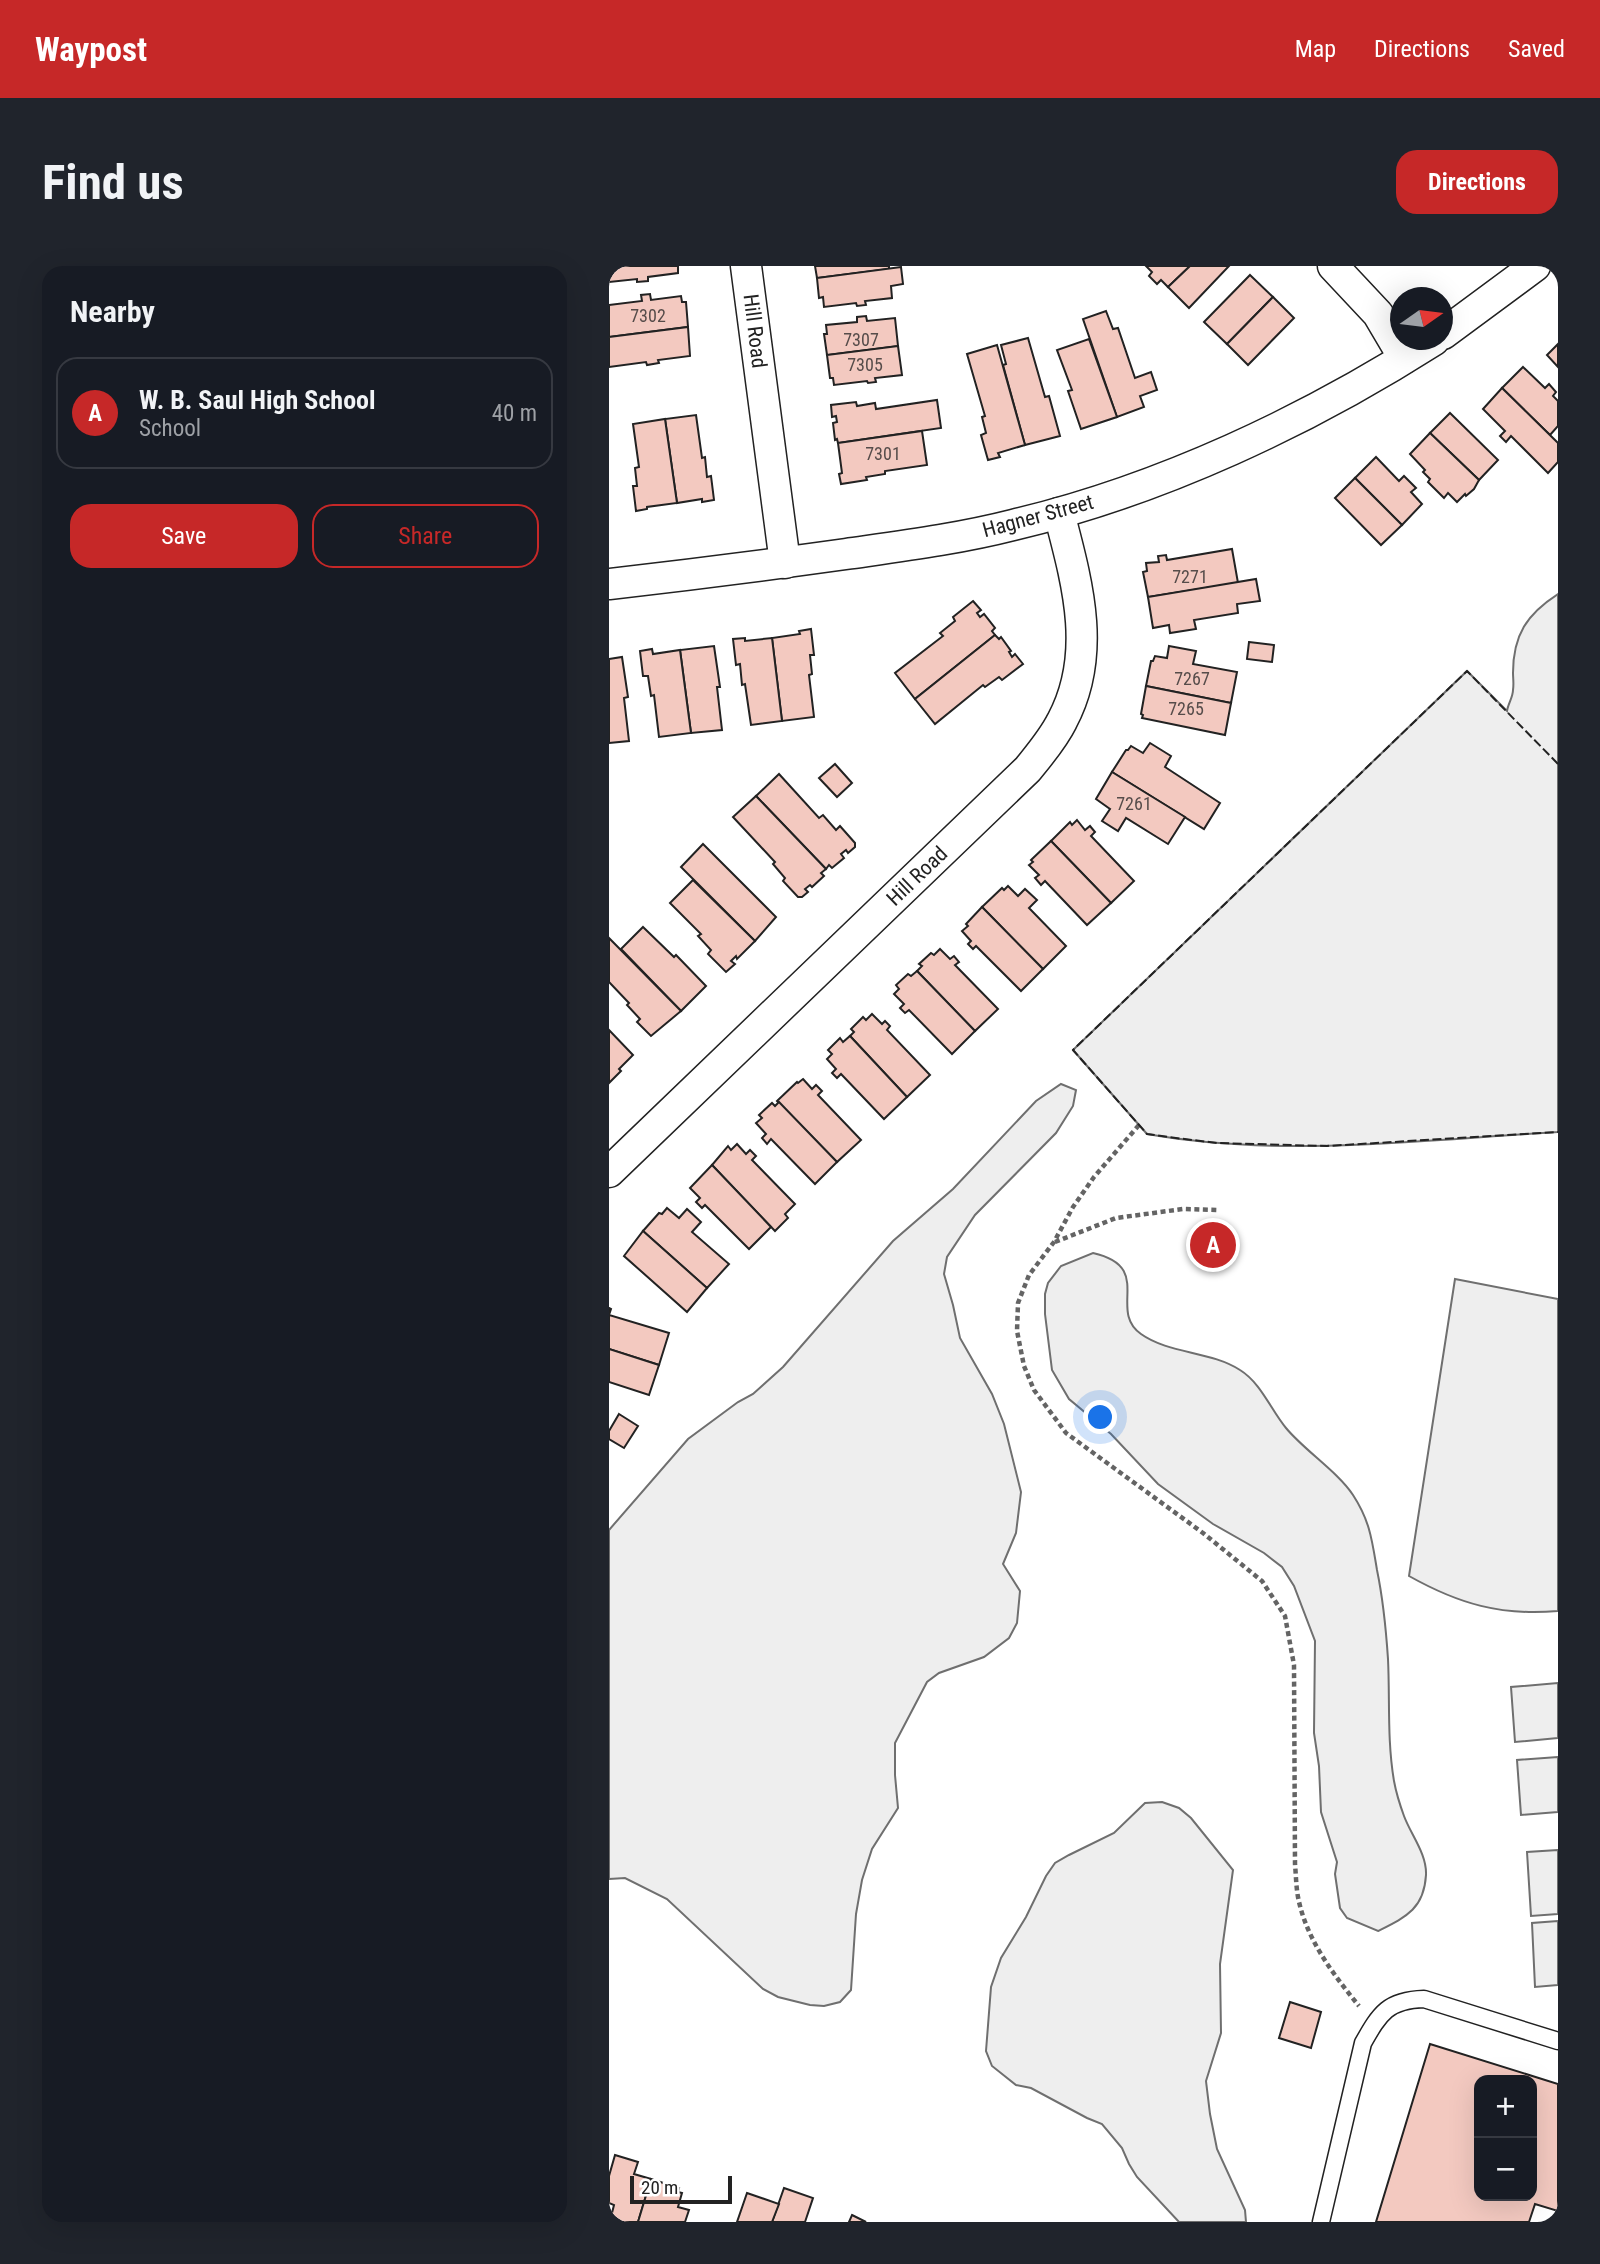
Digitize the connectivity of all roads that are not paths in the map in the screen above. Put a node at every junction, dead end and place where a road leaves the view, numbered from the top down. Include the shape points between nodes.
1 (746, 266) edge
2 (1333, 266) edge
3 (1535, 266) edge
4 (1453, 327) edge
5 (1417, 350) edge
6 (1404, 358) junction
7 (1059, 513) junction
8 (785, 563) junction
9 (609, 584) edge
10 (609, 1172) edge
11 (1558, 2041) edge
12 (1321, 2222) edge

1 - 8 street, Hill Road
2 - 6 street via 1378,314
3 - 4 street
5 - 6 street, Hagner Street
6 - 7 street, Hagner Street via 1243,443
7 - 8 street, Hagner Street via 966,535
7 - 10 street, Hill Road via 1080,598 1083,640 1074,692 1048,745
8 - 9 street, Hagner Street
11 - 12 lane via 1423,1999 1406,1999 1390,2006 1363,2043

